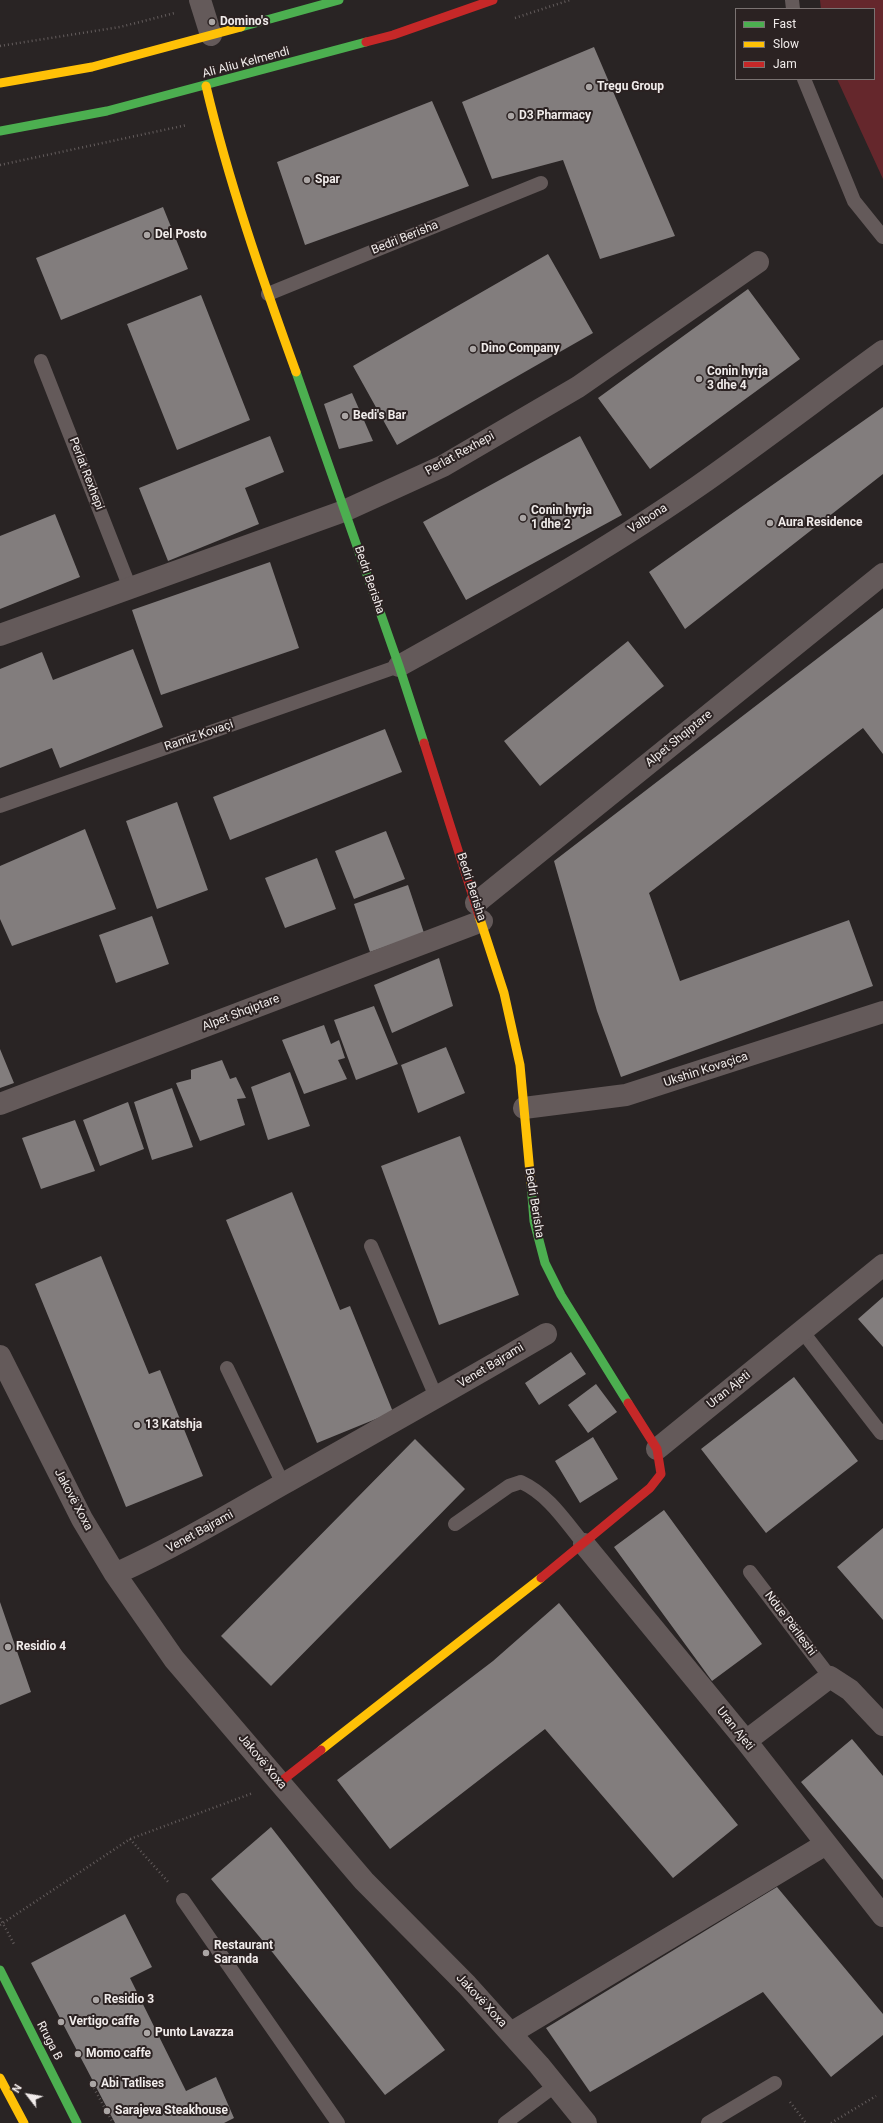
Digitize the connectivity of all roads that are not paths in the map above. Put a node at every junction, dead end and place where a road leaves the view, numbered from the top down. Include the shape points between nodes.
1 (339, 0) edge
2 (493, 0) edge
3 (202, 3) edge
4 (211, 35) junction
5 (804, 80) edge
6 (0, 83) edge
7 (206, 86) junction
8 (0, 131) edge
9 (541, 183) dead end
10 (883, 237) edge
11 (758, 262) dead end
12 (268, 294) junction
13 (883, 352) edge
14 (41, 361) dead end
15 (344, 511) junction
16 (883, 574) edge
17 (130, 588) junction
18 (0, 635) edge
19 (399, 666) junction
20 (0, 806) edge
21 (479, 912) junction
22 (883, 1012) edge
23 (0, 1104) edge
24 (524, 1108) junction
25 (371, 1246) dead end
26 (883, 1265) edge
27 (802, 1331) junction
28 (546, 1334) dead end
29 (0, 1356) edge
30 (227, 1368) dead end
31 (436, 1399) junction
32 (881, 1433) dead end
33 (657, 1449) junction
34 (283, 1484) junction
35 (455, 1524) dead end
36 (584, 1544) junction
37 (750, 1572) dead end
38 (115, 1574) junction
39 (830, 1677) junction
40 (883, 1725) edge
41 (746, 1741) junction
42 (280, 1783) junction
43 (826, 1844) junction
44 (183, 1900) road end
45 (883, 1916) edge
46 (0, 1970) edge
47 (511, 2033) junction
48 (0, 2078) edge
49 (775, 2083) dead end
50 (556, 2085) junction
51 (24, 2123) edge
52 (77, 2123) edge
53 (338, 2123) edge
54 (505, 2123) edge
55 (586, 2123) edge
56 (708, 2123) edge

1 - 4 street
2 - 7 street, Ali Aliu Kelmendi via 393,35
3 - 4 street
4 - 6 street via 92,67
5 - 10 lane via 854,201
7 - 8 street, Ali Aliu Kelmendi via 107,111
7 - 12 street, Bedri Berisha via 219,140
9 - 12 lane, Bedri Berisha
11 - 15 street, Perlat Rexhepi via 578,387 443,466
12 - 15 street, Bedri Berisha
13 - 19 street, Valbona via 697,487 598,551
14 - 17 lane, Perlat Rexhepi
15 - 17 street, Perlat Rexhepi
15 - 19 street, Bedri Berisha
16 - 21 street, Alpet Shqiptare
17 - 18 street, Perlat Rexhepi
19 - 20 lane, Ramiz Kovaçi
19 - 21 street, Bedri Berisha
21 - 23 street, Alpet Shqiptare
21 - 24 street, Bedri Berisha via 504,993 519,1058
22 - 24 street, Ukshin Kovaçica via 626,1095
24 - 33 street, Bedri Berisha via 534,1221 546,1263 565,1302
25 - 31 lane
26 - 27 street, Uran Ajeti
27 - 32 lane
27 - 33 street, Uran Ajeti
28 - 31 street, Venet Bajrami
29 - 38 street, Jakovë Xoxa via 82,1519
30 - 34 lane
31 - 34 street, Venet Bajrami
33 - 36 street, Bedri Berisha via 661,1474 650,1488
34 - 38 street, Venet Bajrami via 161,1554
35 - 36 lane, Uran Ajeti via 509,1486 521,1482 546,1498
36 - 41 street, Uran Ajeti
36 - 42 street
37 - 39 lane, Ndue Përlleshi
38 - 42 street, Jakovë Xoxa via 174,1659
39 - 40 street via 850,1690
39 - 41 street
41 - 43 street, Uran Ajeti
42 - 47 street, Jakovë Xoxa via 364,1881
43 - 45 street, Uran Ajeti
43 - 47 street
44 - 53 lane
46 - 52 street, Rruga B
47 - 50 street, Jakovë Xoxa
48 - 51 street
49 - 56 lane
50 - 54 lane
50 - 55 street, Jakovë Xoxa

